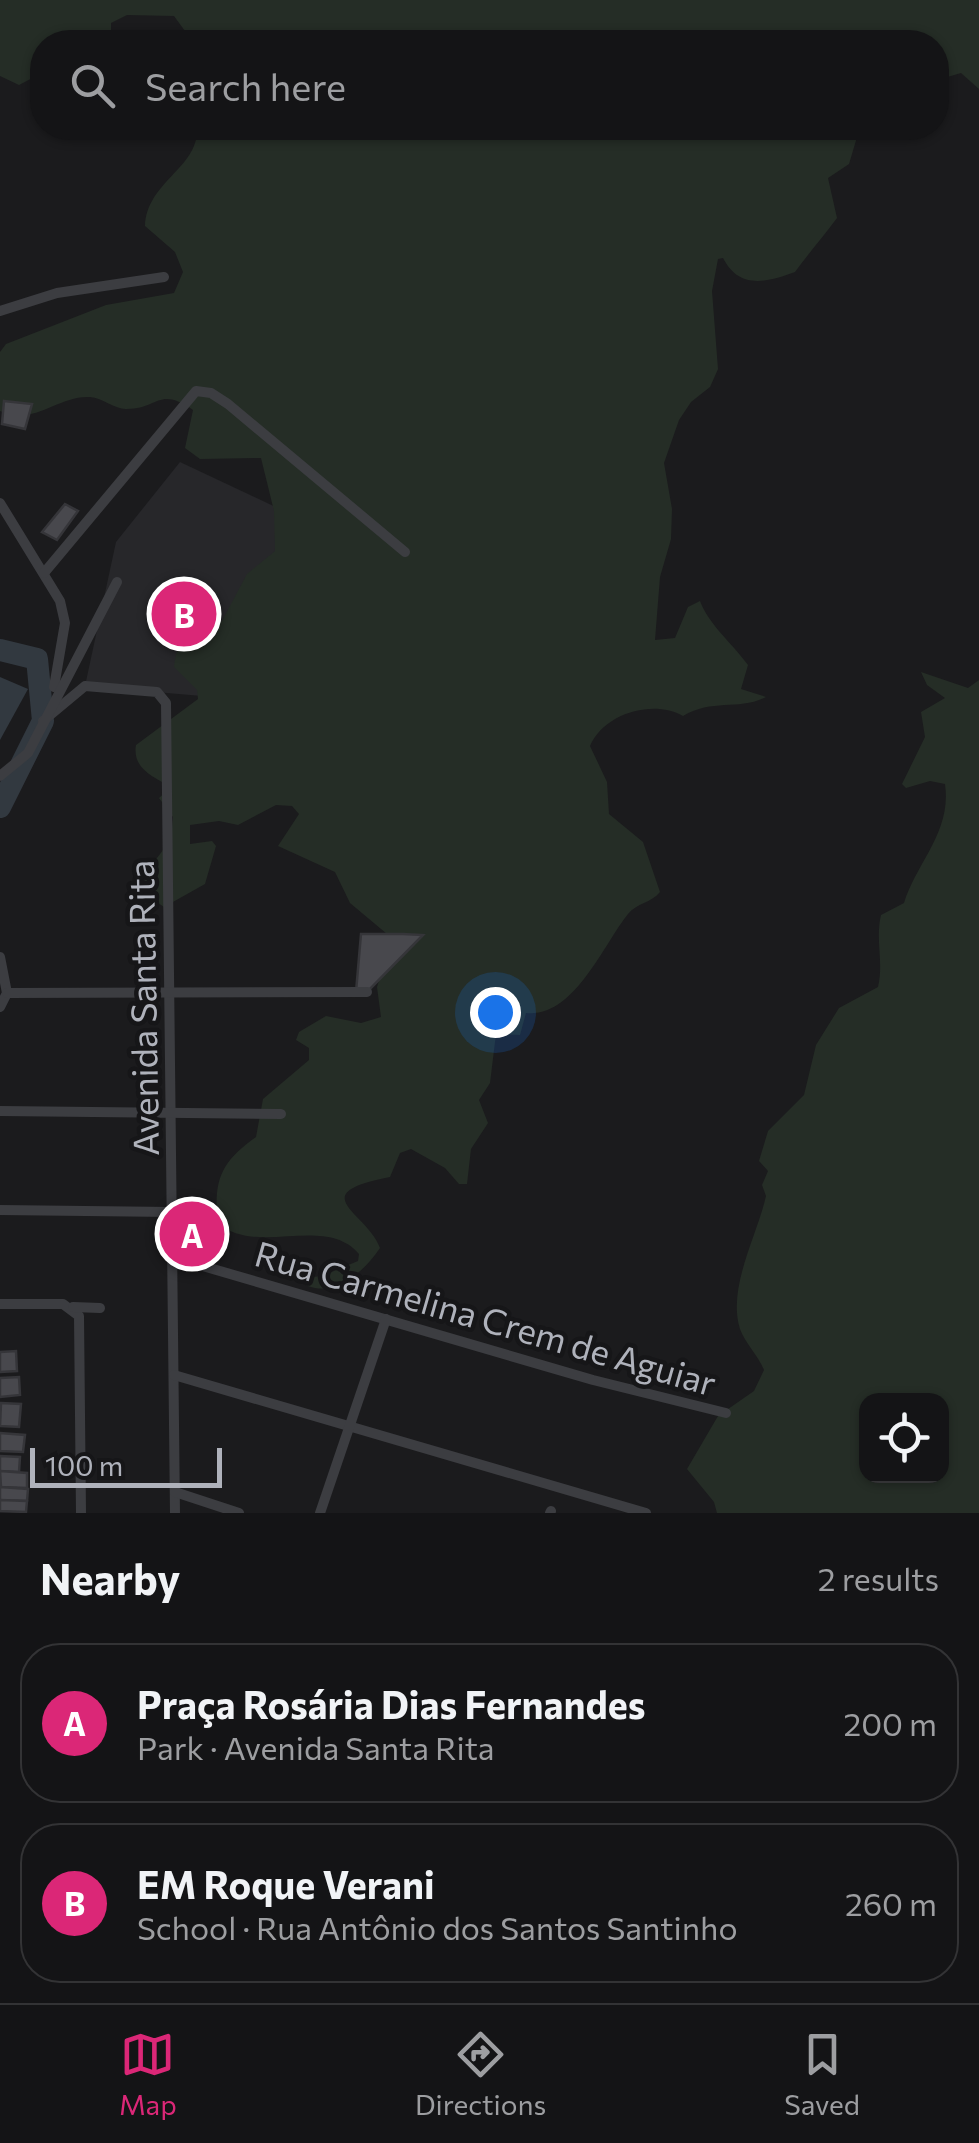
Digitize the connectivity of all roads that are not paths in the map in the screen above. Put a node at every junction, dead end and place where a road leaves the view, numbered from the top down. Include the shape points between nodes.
1 (164, 278) dead end
2 (0, 311) edge
3 (0, 503) edge
4 (406, 552) dead end
5 (44, 573) junction
6 (116, 582) dead end
7 (52, 698) junction
8 (43, 721) junction
9 (0, 776) edge
10 (0, 958) edge
11 (367, 992) dead end
12 (7, 993) junction
13 (169, 995) junction
14 (0, 1007) edge
15 (0, 1112) edge
16 (170, 1113) junction
17 (282, 1114) dead end
18 (0, 1210) edge
19 (172, 1212) junction
20 (172, 1257) junction
21 (0, 1304) edge
22 (72, 1307) junction
23 (100, 1308) dead end
24 (386, 1319) junction
25 (174, 1375) junction
26 (726, 1414) dead end
27 (349, 1426) junction
28 (175, 1492) junction
29 (81, 1513) edge
30 (175, 1513) edge
31 (239, 1513) edge
32 (320, 1513) edge
33 (646, 1513) edge

1 - 2 street via 58,293
3 - 5 street
4 - 5 street via 212,393 196,391
5 - 7 street via 64,622
6 - 7 street
7 - 8 street
8 - 9 street via 28,753
8 - 13 street, Avenida Santa Rita via 85,686 157,692 166,702
10 - 12 street
11 - 13 street
12 - 13 street
12 - 14 street
13 - 16 street, Avenida Santa Rita
15 - 16 street
16 - 17 street
16 - 19 street, Avenida Santa Rita
18 - 19 street
19 - 20 street, Avenida Santa Rita
20 - 24 street, Rua Carmelina Crem de Aguiar
20 - 25 street, Avenida Santa Rita
21 - 22 street
22 - 23 street
22 - 29 street via 79,1316
24 - 26 street, Rua Carmelina Crem de Aguiar
24 - 27 street
25 - 27 street
25 - 28 street, Avenida Santa Rita
27 - 32 street
27 - 33 street
28 - 30 street, Avenida Santa Rita
28 - 31 street

